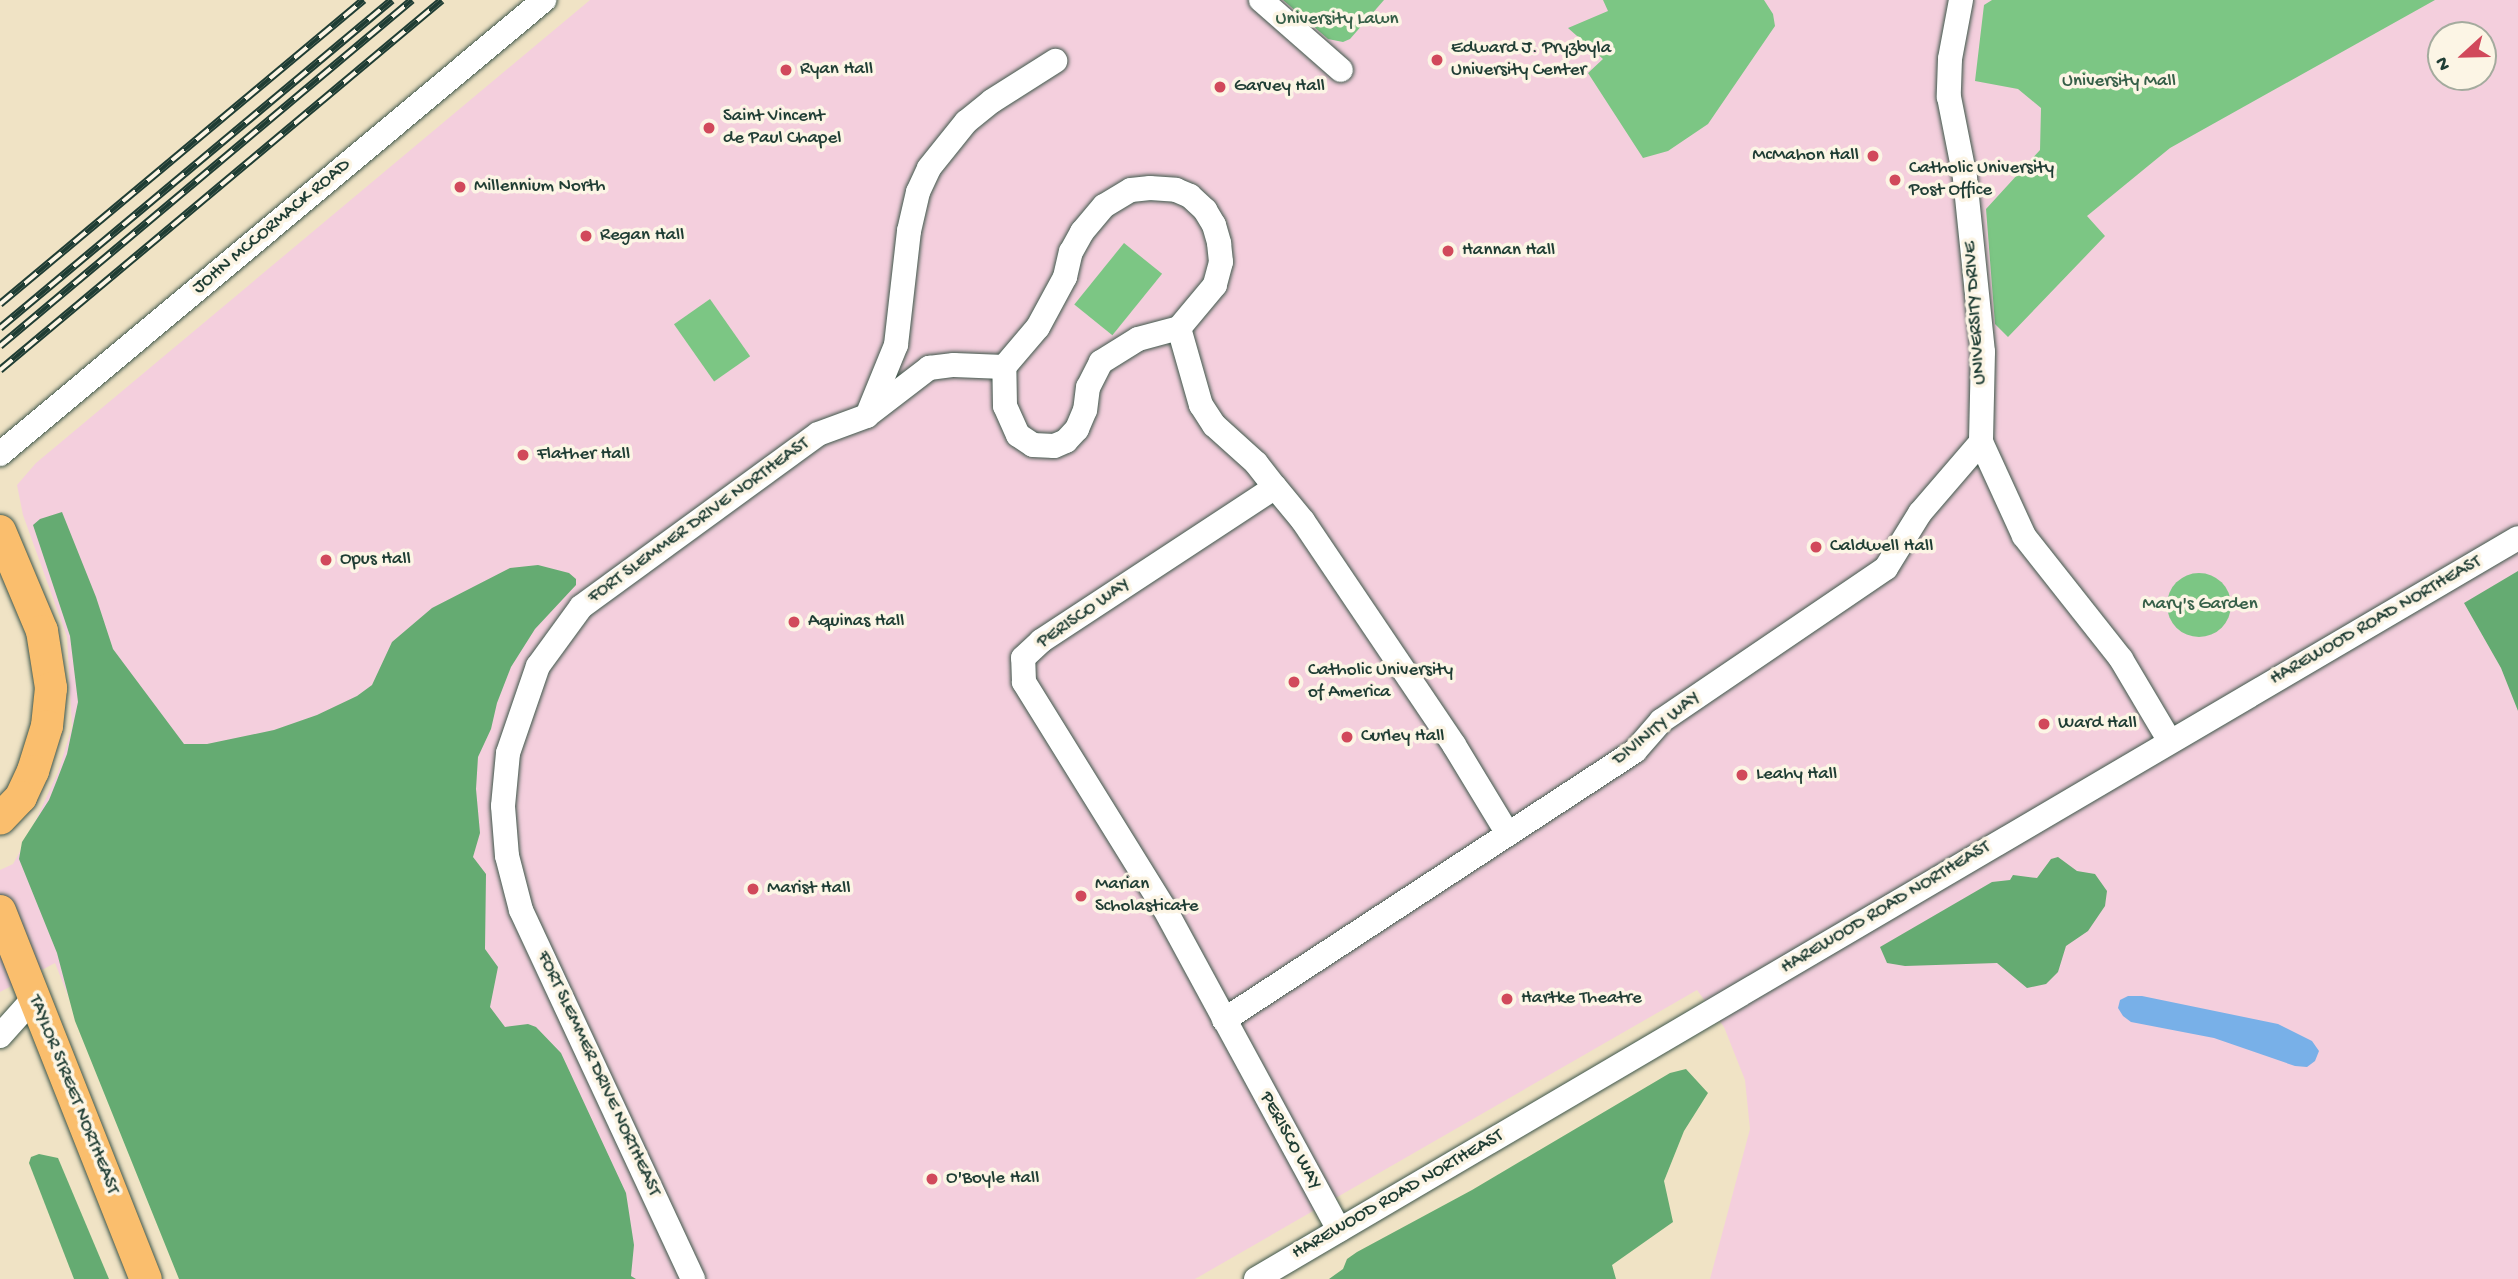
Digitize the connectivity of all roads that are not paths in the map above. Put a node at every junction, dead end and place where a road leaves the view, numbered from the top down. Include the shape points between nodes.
1 (544, 0) edge
2 (1261, 0) edge
3 (1961, 0) edge
4 (1055, 61) dead end
5 (1341, 70) dead end
6 (1179, 328) junction
7 (1004, 367) junction
8 (867, 416) junction
9 (1981, 442) junction
10 (0, 454) edge
11 (1275, 487) junction
12 (0, 530) edge
13 (2518, 538) edge
14 (2169, 740) junction
15 (0, 819) edge
16 (1508, 834) junction
17 (0, 911) edge
18 (34, 998) junction
19 (1224, 1020) junction
20 (0, 1035) edge
21 (1339, 1230) junction
22 (146, 1279) edge
23 (693, 1279) edge
24 (1256, 1279) edge

1 - 10 street, JOHN MCCORMACK ROAD
2 - 5 street
3 - 9 street, UNIVERSITY DRIVE via 1950,59 1949,97 1965,178 1983,352
4 - 8 street via 966,122 929,168 909,231 896,345
6 - 7 street via 1138,339 1101,362 1088,387 1077,429 1054,446 1033,445 1013,428 1005,406
6 - 7 street via 1215,285 1221,262 1214,225 1205,210 1183,193 1131,190 1104,206 1082,232 1038,327
6 - 11 street via 1201,405 1214,425
7 - 8 street, FORT SLEMMER DRIVE NORTHEAST via 929,368
8 - 23 street, FORT SLEMMER DRIVE NORTHEAST via 818,434 581,607 538,666 508,753 503,806 507,856 522,910
9 - 14 street, UNIVERSITY DRIVE via 2024,536 2121,659
9 - 16 street, DIVINITY WAY via 1920,513 1886,568 1661,720 1635,751
11 - 16 street via 1303,521 1454,745
11 - 19 street, PERISCO WAY via 1041,640 1023,658 1024,682 1164,908
12 - 15 main road via 42,631 51,688 47,726 33,771 21,797
13 - 14 street, HAREWOOD ROAD NORTHEAST
14 - 21 street, HAREWOOD ROAD NORTHEAST
16 - 19 street, DIVINITY WAY
17 - 18 main road, TAYLOR STREET NORTHEAST
18 - 20 street
18 - 22 main road, TAYLOR STREET NORTHEAST
19 - 21 street, PERISCO WAY
21 - 24 street, HAREWOOD ROAD NORTHEAST

